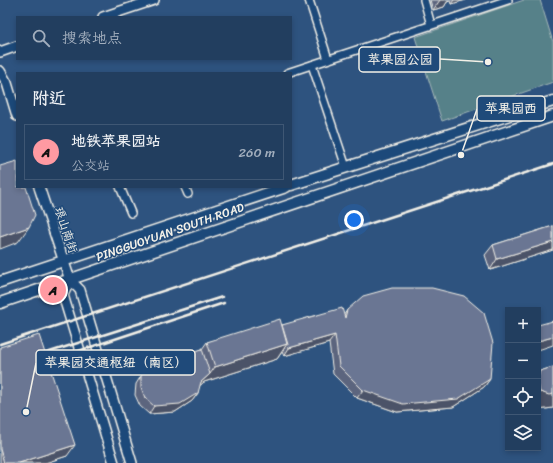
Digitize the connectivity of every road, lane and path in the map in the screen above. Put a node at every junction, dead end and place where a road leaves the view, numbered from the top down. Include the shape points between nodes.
1 (154, 0) edge
2 (309, 0) edge
3 (424, 0) edge
4 (508, 0) edge
5 (106, 16) edge
6 (431, 25) junction
7 (16, 46) edge
8 (0, 52) edge
9 (328, 59) junction
10 (312, 65) junction
11 (0, 71) edge
12 (290, 72) edge
13 (553, 101) edge
14 (16, 113) edge
15 (553, 116) edge
16 (346, 167) junction
17 (292, 186) edge
18 (39, 188) edge
19 (120, 188) edge
20 (283, 188) edge
21 (131, 213) dead end
22 (64, 260) junction
23 (70, 280) junction
24 (0, 282) edge
25 (0, 303) edge
26 (114, 463) edge
27 (132, 463) edge

1 - 5 street
2 - 9 street
3 - 6 street
4 - 6 street
6 - 9 street
7 - 8 street
9 - 10 street
10 - 12 street
10 - 16 street
11 - 14 street via 7,83
13 - 16 main road
15 - 23 main road, PINGGUOYUAN SOUTH ROAD
16 - 17 main road
18 - 22 street, 琅山南街
19 - 21 street
20 - 22 main road, PINGGUOYUAN SOUTH ROAD
22 - 23 street, 琅山南街
22 - 24 main road, PINGGUOYUAN SOUTH ROAD
23 - 25 main road, PINGGUOYUAN SOUTH ROAD
23 - 26 street via 62,295
23 - 27 street via 80,290

